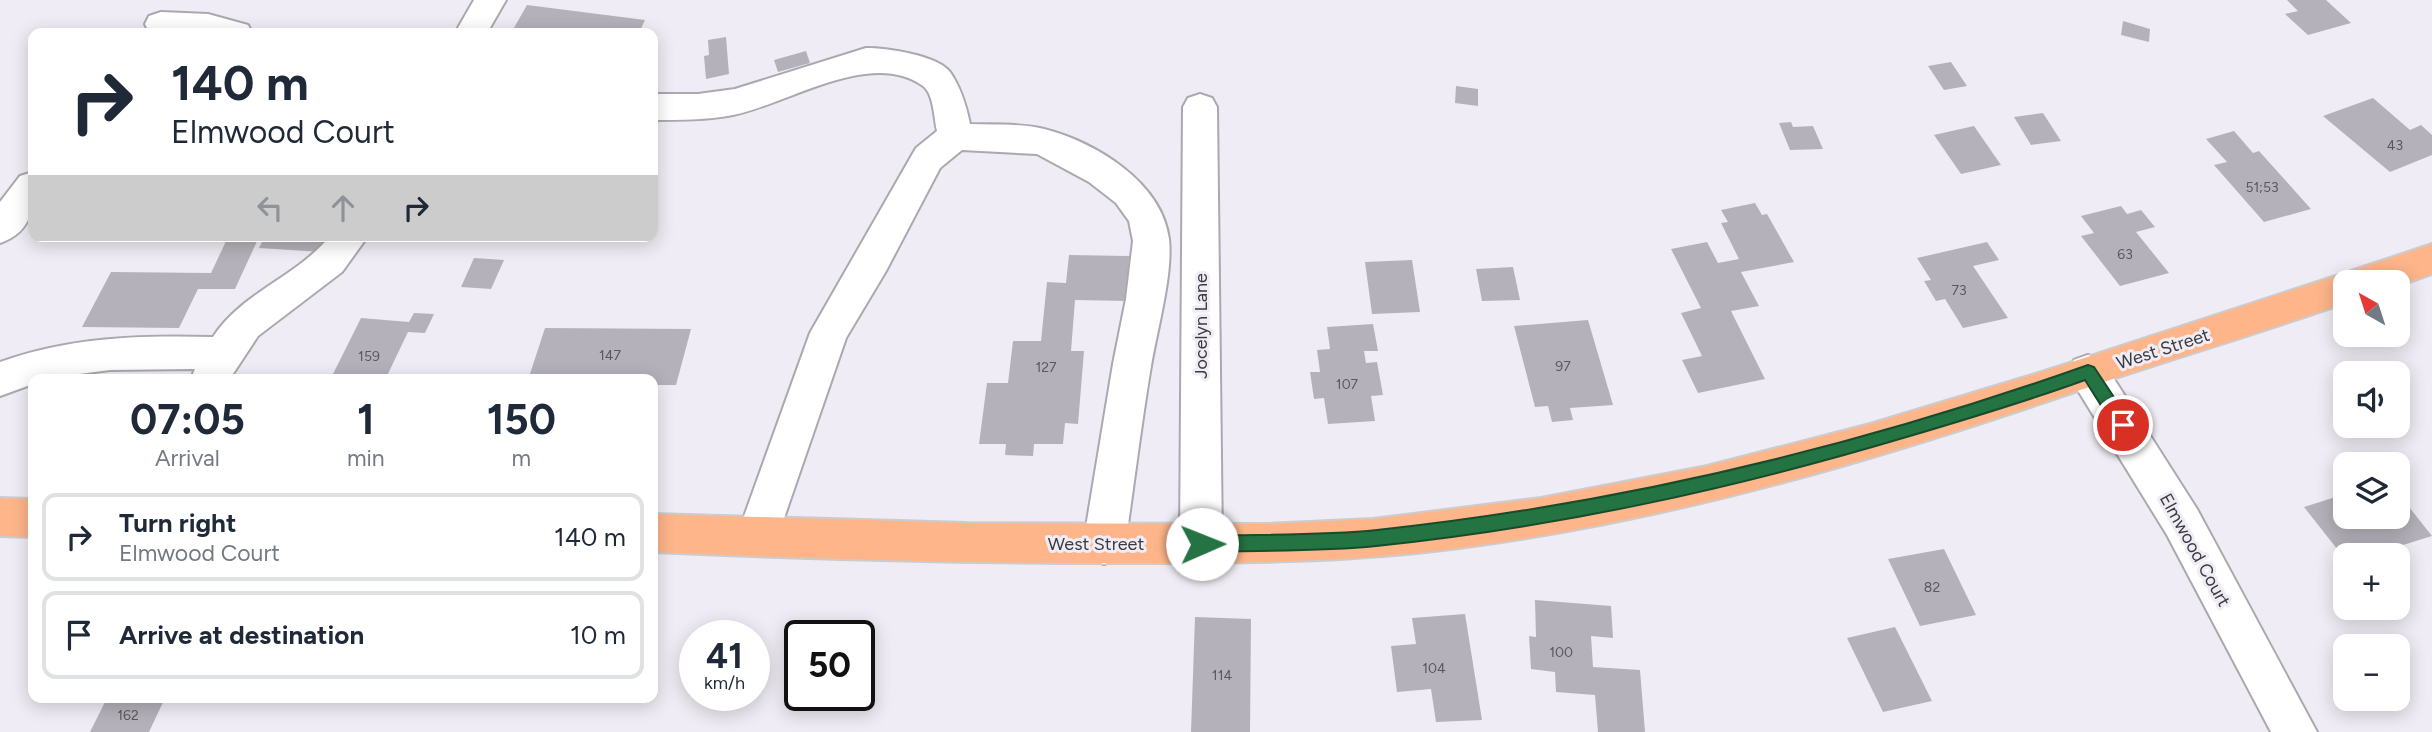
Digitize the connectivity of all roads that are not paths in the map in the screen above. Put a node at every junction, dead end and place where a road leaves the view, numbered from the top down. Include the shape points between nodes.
1 (490, 0) edge
2 (165, 19) edge
3 (216, 28) edge
4 (474, 28) edge
5 (658, 107) edge
6 (1200, 107) dead end
7 (955, 136) junction
8 (28, 193) edge
9 (0, 229) edge
10 (347, 242) edge
11 (2432, 259) edge
12 (2399, 270) edge
13 (2333, 292) edge
14 (217, 366) edge
15 (2088, 372) junction
16 (0, 379) edge
17 (0, 517) edge
18 (28, 518) edge
19 (658, 533) edge
20 (758, 537) junction
21 (1202, 544) junction
22 (1104, 545) junction
23 (2295, 732) edge

1 - 4 street
2 - 3 street
5 - 7 street via 735,102 866,60 896,61 936,78 947,97
6 - 21 street, Jocelyn Lane
7 - 20 street via 928,158 829,333
7 - 22 street via 1041,141 1101,172 1129,193 1146,216 1151,240 1145,299
8 - 9 street
10 - 14 street via 318,271 251,318 231,339
11 - 12 main road
13 - 15 main road, West Street
14 - 16 street via 120,351 46,362
15 - 21 main road, West Street via 1852,446 1659,495 1539,517 1373,538
15 - 23 street, Elmwood Court via 2182,522
17 - 18 main road
19 - 20 main road, West Street
20 - 22 main road, West Street
21 - 22 main road, West Street

